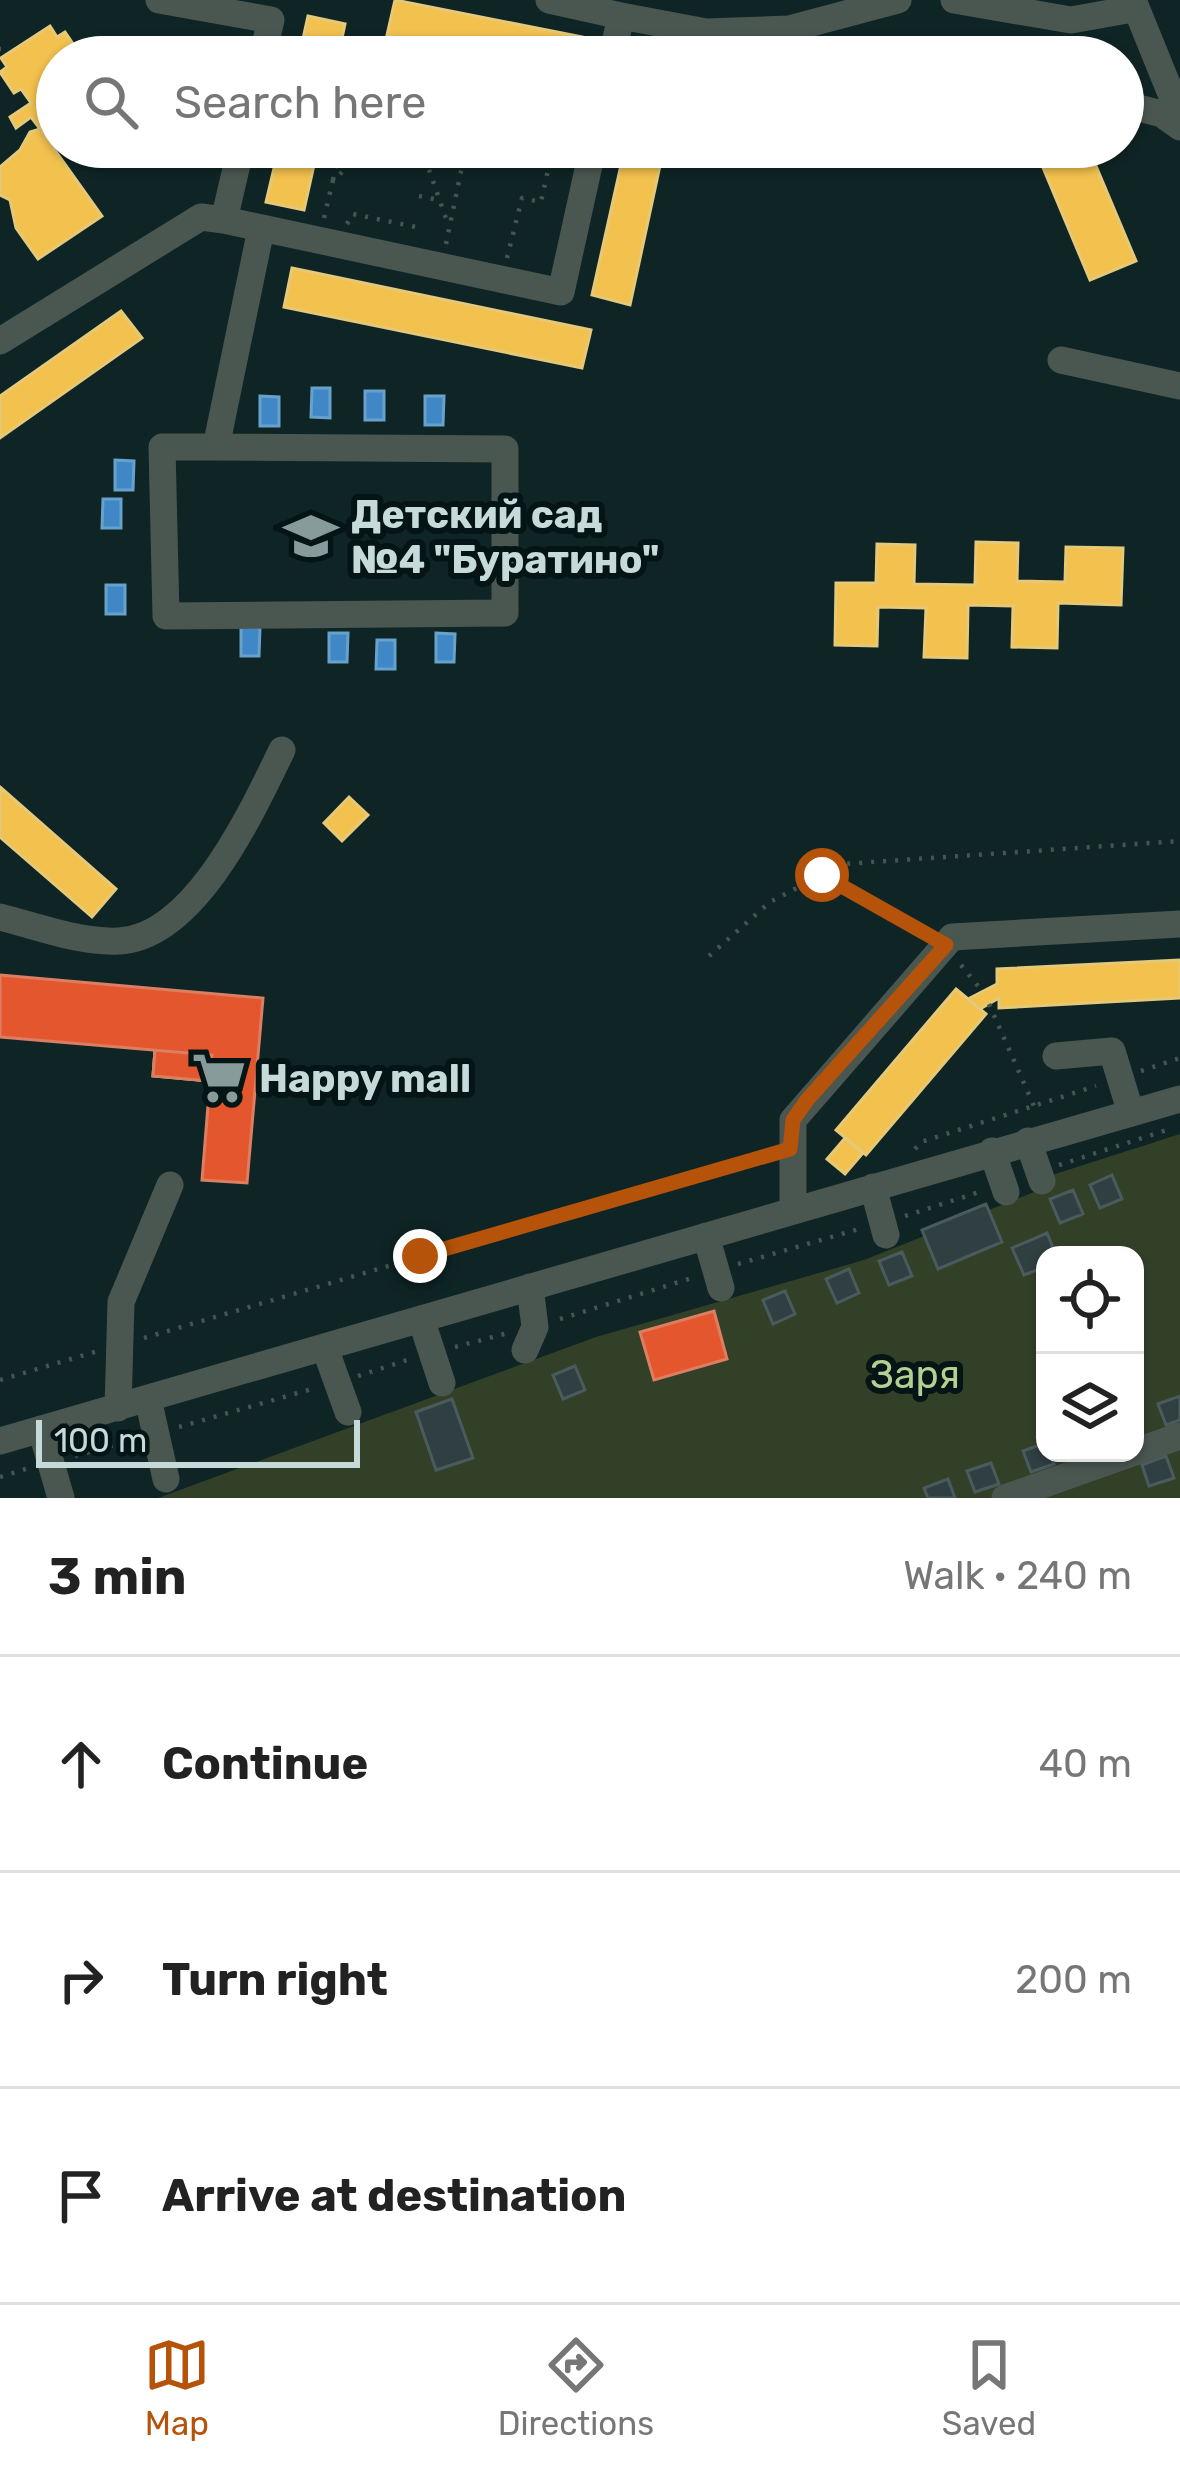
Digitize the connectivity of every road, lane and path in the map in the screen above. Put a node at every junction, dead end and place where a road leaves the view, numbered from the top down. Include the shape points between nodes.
1 (159, 0) edge
2 (549, 0) edge
3 (898, 0) edge
4 (954, 0) edge
5 (1133, 4) edge
6 (250, 8) edge
7 (621, 16) junction
8 (267, 36) edge
9 (617, 36) edge
10 (1144, 109) edge
11 (1180, 116) edge
12 (1180, 127) edge
13 (236, 168) edge
14 (336, 168) edge
15 (347, 168) edge
16 (428, 168) edge
17 (462, 168) edge
18 (549, 168) edge
19 (588, 168) edge
20 (333, 180) junction
21 (419, 196) dead end
22 (439, 200) junction
23 (224, 220) junction
24 (261, 229) junction
25 (449, 229) junction
26 (320, 233) junction
27 (418, 244) dead end
28 (432, 247) dead end
29 (506, 262) dead end
30 (0, 341) edge
31 (1060, 360) dead end
32 (1180, 386) edge
33 (216, 447) junction
34 (282, 750) dead end
35 (1180, 841) edge
36 (822, 875) junction
37 (0, 917) edge
38 (1180, 924) edge
39 (946, 945) junction
40 (709, 956) dead end
41 (982, 992) dead end
42 (989, 1004) dead end
43 (1056, 1056) dead end
44 (1180, 1058) edge
45 (1120, 1078) junction
46 (1034, 1106) junction
47 (1130, 1110) junction
48 (1178, 1112) edge
49 (1028, 1141) junction
50 (921, 1142) dead end
51 (790, 1149) junction
52 (992, 1151) junction
53 (1040, 1176) joint
54 (170, 1185) dead end
55 (873, 1187) junction
56 (1005, 1188) joint
57 (793, 1211) junction
58 (885, 1229) junction
59 (706, 1236) junction
60 (719, 1279) junction
61 (530, 1287) junction
62 (421, 1319) junction
63 (530, 1338) junction
64 (118, 1346) junction
65 (326, 1351) junction
66 (431, 1353) junction
67 (0, 1380) edge
68 (337, 1382) junction
69 (442, 1383) dead end
70 (148, 1399) junction
71 (118, 1408) junction
72 (348, 1412) dead end
73 (41, 1429) junction
74 (155, 1434) junction
75 (1180, 1436) edge
76 (0, 1441) edge
77 (1144, 1448) edge
78 (50, 1462) junction
79 (1105, 1462) edge
80 (0, 1477) edge
81 (166, 1479) dead end
82 (61, 1498) edge
83 (1005, 1498) edge

1 - 6 street
2 - 7 street
3 - 7 street via 790,29 706,32
4 - 5 street via 1071,20
5 - 11 street
6 - 8 street via 271,20
7 - 9 street
10 - 12 street
13 - 23 street
14 - 20 path
15 - 20 path
16 - 22 path
17 - 25 path
18 - 29 path via 541,202 522,198
19 - 26 street via 561,292
20 - 26 path
21 - 22 path
22 - 25 path
23 - 24 street
23 - 30 street via 201,218
24 - 26 street
24 - 33 street
25 - 28 path via 445,250
26 - 27 path via 343,229 353,214 416,227
31 - 32 street
33 - 33 street via 162,447 166,616 505,613 505,449
34 - 37 street via 209,879 144,936 85,938
35 - 36 path via 842,864
36 - 39 path
36 - 40 path via 770,902
38 - 39 street via 952,938
39 - 41 path
39 - 51 street via 807,1100 793,1120
42 - 46 path
43 - 45 street via 1112,1051
44 - 45 path
45 - 46 path
45 - 47 street
46 - 50 path
47 - 48 street
47 - 49 street
48 - 53 path
49 - 52 street
49 - 53 street
51 - 57 street
51 - 64 path
52 - 55 street
52 - 56 street
54 - 64 street via 121,1302
55 - 57 street
55 - 58 street
56 - 58 path
57 - 59 street
58 - 60 path
59 - 60 street
59 - 61 street
60 - 63 path
61 - 62 street
61 - 63 street
62 - 65 street
62 - 66 street
63 - 66 path
64 - 67 path
64 - 71 street
65 - 68 street
65 - 70 street
66 - 68 path
66 - 69 street
68 - 72 street
68 - 74 path
70 - 71 street
70 - 74 street
71 - 73 street
73 - 76 street
73 - 78 street
74 - 78 path
74 - 81 street
75 - 77 street
78 - 80 path
78 - 82 street
79 - 83 street

